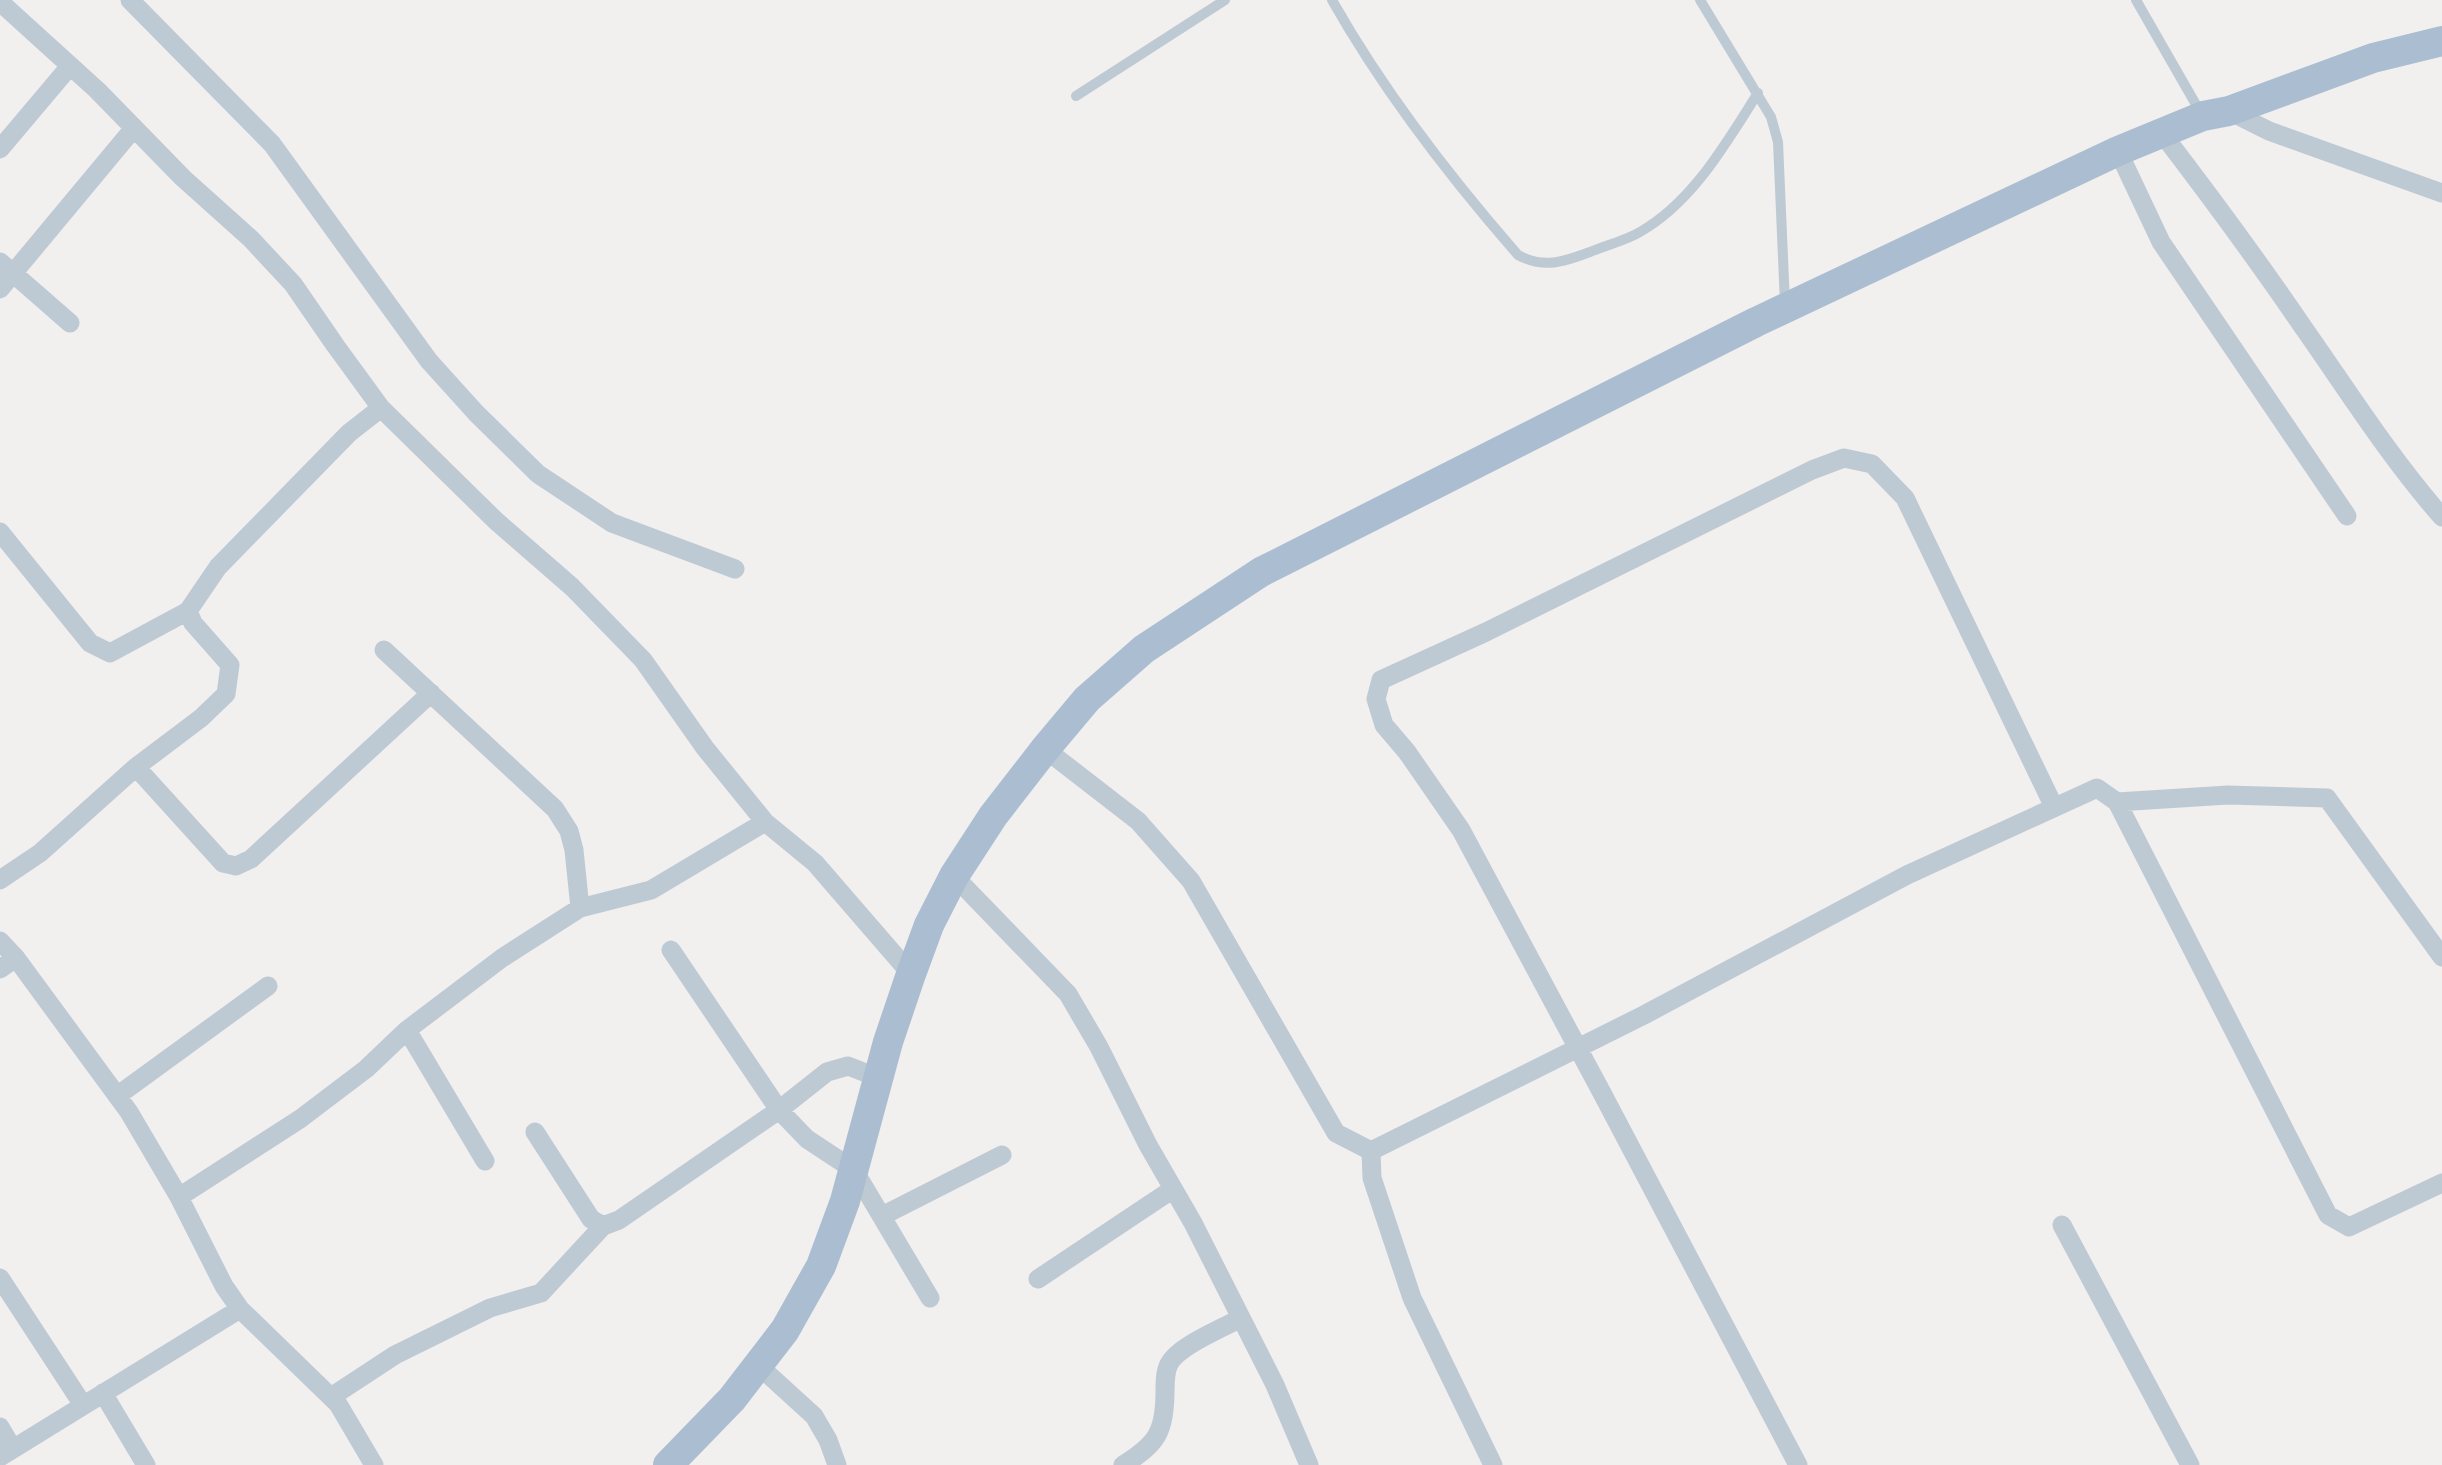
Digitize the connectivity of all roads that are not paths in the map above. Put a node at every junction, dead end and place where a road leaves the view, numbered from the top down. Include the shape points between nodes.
1 (130, 0) edge
2 (1225, 0) edge
3 (1332, 0) edge
4 (1700, 0) edge
5 (2136, 0) edge
6 (0, 3) edge
7 (2442, 41) edge
8 (70, 66) junction
9 (1758, 93) junction
10 (1076, 96) dead end
11 (2216, 113) junction
12 (134, 128) junction
13 (2161, 132) junction
14 (0, 149) edge
15 (2118, 151) junction
16 (2442, 192) edge
17 (7, 267) edge
18 (0, 289) edge
19 (1786, 308) junction
20 (70, 323) dead end
21 (381, 408) junction
22 (2347, 516) dead end
23 (2442, 517) edge
24 (0, 532) edge
25 (735, 569) dead end
26 (188, 611) junction
27 (384, 650) dead end
28 (431, 693) junction
29 (1045, 748) junction
30 (136, 767) junction
31 (2117, 802) junction
32 (2054, 807) junction
33 (765, 822) junction
34 (954, 876) junction
35 (0, 880) edge
36 (580, 908) junction
37 (0, 941) edge
38 (671, 950) dead end
39 (2442, 957) edge
40 (8, 963) edge
41 (911, 974) junction
42 (268, 986) dead end
43 (407, 1030) junction
44 (1577, 1050) junction
45 (879, 1078) junction
46 (117, 1096) junction
47 (779, 1110) junction
48 (536, 1132) dead end
49 (1371, 1151) junction
50 (1002, 1155) dead end
51 (485, 1161) dead end
52 (854, 1170) junction
53 (2442, 1183) edge
54 (1173, 1189) junction
55 (179, 1197) junction
56 (882, 1216) junction
57 (2062, 1225) dead end
58 (603, 1226) junction
59 (0, 1278) edge
60 (1038, 1279) dead end
61 (930, 1298) dead end
62 (240, 1308) junction
63 (1241, 1318) junction
64 (758, 1365) junction
65 (103, 1392) junction
66 (331, 1397) junction
67 (83, 1405) junction
68 (0, 1427) edge
69 (7, 1453) edge
70 (146, 1465) edge
71 (374, 1465) edge
72 (668, 1465) edge
73 (837, 1465) edge
74 (1123, 1465) edge
75 (1309, 1465) edge
76 (1493, 1465) edge
77 (1798, 1465) edge
78 (2190, 1465) edge

1 - 25 street via 272,144 429,361 538,474 612,523
2 - 10 lane
3 - 9 lane via 1425,143 1518,255 1533,263 1570,259 1640,232 1676,205 1717,158
4 - 9 lane
5 - 11 lane
6 - 8 street
7 - 11 main road via 2373,58
8 - 12 street
8 - 14 street
9 - 19 lane via 1778,142
11 - 13 main road
11 - 16 street
12 - 17 street
12 - 21 street via 293,284
13 - 15 main road
13 - 23 street via 2256,258 2390,452
15 - 19 main road
15 - 22 street via 2161,242
17 - 18 street
17 - 20 street
19 - 29 main road via 1261,572 1144,649 1087,699
21 - 26 street via 349,433 218,567
21 - 33 street via 643,660
24 - 26 street via 90,643 110,653
26 - 30 street via 230,665 226,694
27 - 28 street
28 - 30 street via 251,859 236,866 223,863
28 - 36 street via 555,809 574,850
29 - 34 main road
29 - 49 street via 1138,821 1191,881 1336,1133
30 - 35 street via 40,853
31 - 32 street via 2097,788
31 - 39 street via 2228,795 2327,798
31 - 53 street via 2328,1215 2349,1227
32 - 44 street via 1907,875
32 - 44 street via 1905,498 1872,464 1844,458 1381,680 1376,699 1384,726 1461,830
33 - 36 street via 651,890
33 - 41 street via 815,863
34 - 41 main road
34 - 54 street via 1068,994
36 - 43 street via 502,958
37 - 40 street
38 - 47 street
40 - 46 street
41 - 45 main road
42 - 46 street
43 - 51 street
43 - 55 street via 366,1069 300,1119
44 - 49 street
44 - 77 street
45 - 47 street via 848,1066 827,1072
45 - 52 main road
46 - 55 street
47 - 52 street via 807,1139
47 - 58 street via 620,1220
48 - 58 street via 591,1219
49 - 76 street via 1372,1178 1412,1298
50 - 56 street
52 - 56 street
52 - 64 main road via 821,1266 785,1330
54 - 60 street
54 - 63 street
55 - 62 street
56 - 61 street
57 - 78 street
58 - 66 street via 541,1293 490,1308 407,1349
59 - 67 street
62 - 65 street
62 - 66 street
63 - 74 street via 1179,1352 1169,1363 1157,1439
63 - 75 street
64 - 72 main road
64 - 73 street via 814,1416
65 - 67 street
65 - 70 street
66 - 71 street
67 - 69 street
68 - 69 street

